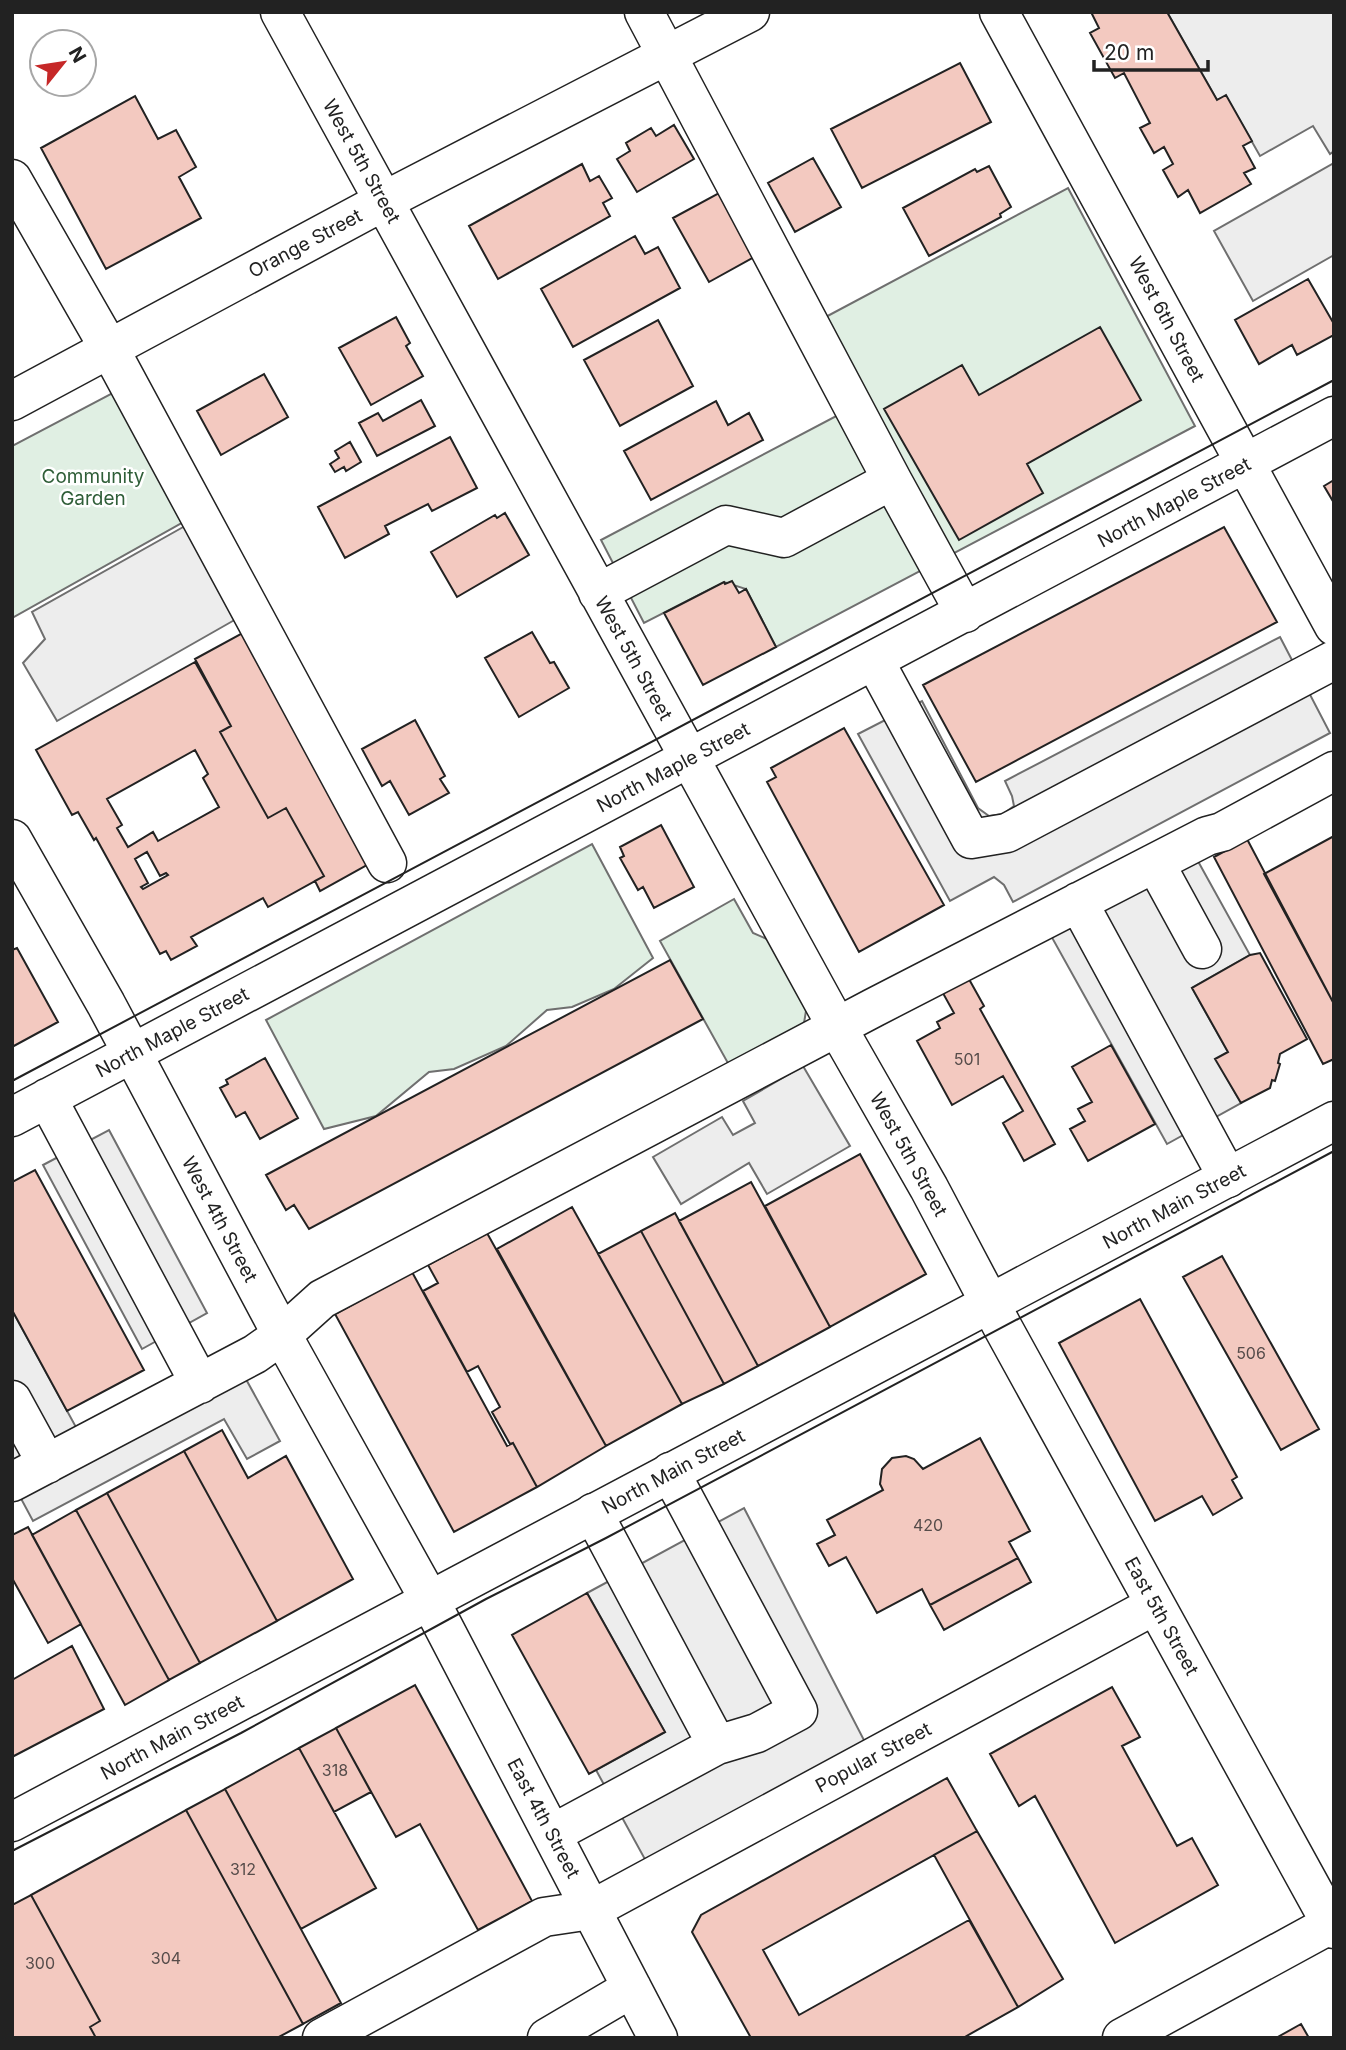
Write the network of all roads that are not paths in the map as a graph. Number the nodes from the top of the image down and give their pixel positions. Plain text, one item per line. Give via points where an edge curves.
1 (280, 12) edge
2 (645, 12) edge
3 (750, 12) edge
4 (999, 12) edge
5 (666, 55) junction
6 (12, 179) edge
7 (384, 201) junction
8 (108, 348) junction
9 (12, 401) edge
10 (1334, 416) edge
11 (1245, 464) junction
12 (892, 480) junction
13 (598, 593) junction
14 (965, 613) junction
15 (1334, 626) edge
16 (874, 660) junction
17 (1334, 660) edge
18 (689, 758) junction
19 (1334, 771) edge
20 (12, 839) edge
21 (387, 863) dead end
22 (1155, 863) junction
23 (1078, 902) junction
24 (1202, 949) dead end
25 (837, 1027) junction
26 (131, 1054) junction
27 (47, 1098) junction
28 (12, 1117) edge
29 (1334, 1121) edge
30 (1228, 1178) junction
31 (990, 1303) junction
32 (282, 1335) junction
33 (200, 1384) junction
34 (12, 1400) edge
35 (47, 1464) junction
36 (670, 1472) junction
37 (12, 1482) edge
38 (593, 1513) junction
39 (429, 1599) junction
40 (1155, 1605) junction
41 (717, 1745) junction
42 (12, 1822) edge
43 (552, 1834) junction
44 (592, 1910) junction
45 (1332, 1927) edge
46 (632, 1988) junction
47 (345, 2032) edge
48 (548, 2038) edge
49 (658, 2038) edge
50 (1122, 2038) edge

1 - 7 street, West 5th Street
2 - 5 street
3 - 5 street, Orange Street
4 - 11 street, West 6th Street
5 - 7 street, Orange Street
5 - 12 street
6 - 8 street
7 - 8 street, Orange Street
7 - 13 street, West 5th Street
8 - 9 street, Orange Street
8 - 21 street
10 - 11 street, North Maple Street
11 - 14 street, North Maple Street
11 - 15 street, West 6th Street
12 - 13 street via 784,538 726,525
12 - 14 street
13 - 18 street, West 5th Street
14 - 16 street, North Maple Street
16 - 17 street via 971,839 1007,833
16 - 18 street, North Maple Street
18 - 25 street, West 5th Street
18 - 26 street, North Maple Street
19 - 22 street
20 - 26 street, West 4th Street
22 - 23 street
22 - 24 street
23 - 25 street
23 - 30 street
25 - 31 street, West 5th Street
25 - 32 street via 322,1299
26 - 27 street, North Maple Street
26 - 32 street, West 4th Street
27 - 28 street, North Maple Street
27 - 33 street
29 - 30 street, North Main Street
30 - 31 street, North Main Street
31 - 36 street, North Main Street
31 - 40 street, East 5th Street
32 - 33 street
32 - 39 street, West 4th Street
33 - 35 street
34 - 35 street
35 - 37 street
36 - 38 street, North Main Street
36 - 41 street via 798,1711 757,1733
38 - 39 street, North Main Street
38 - 41 street
39 - 42 street, North Main Street
39 - 43 street, East 4th Street
40 - 44 street, Popular Street
40 - 45 street, East 5th Street
41 - 43 street
43 - 44 street, East 4th Street
44 - 46 street, East 4th Street
44 - 47 street via 544,1917
45 - 50 street
46 - 48 street
46 - 49 street, East 4th Street

